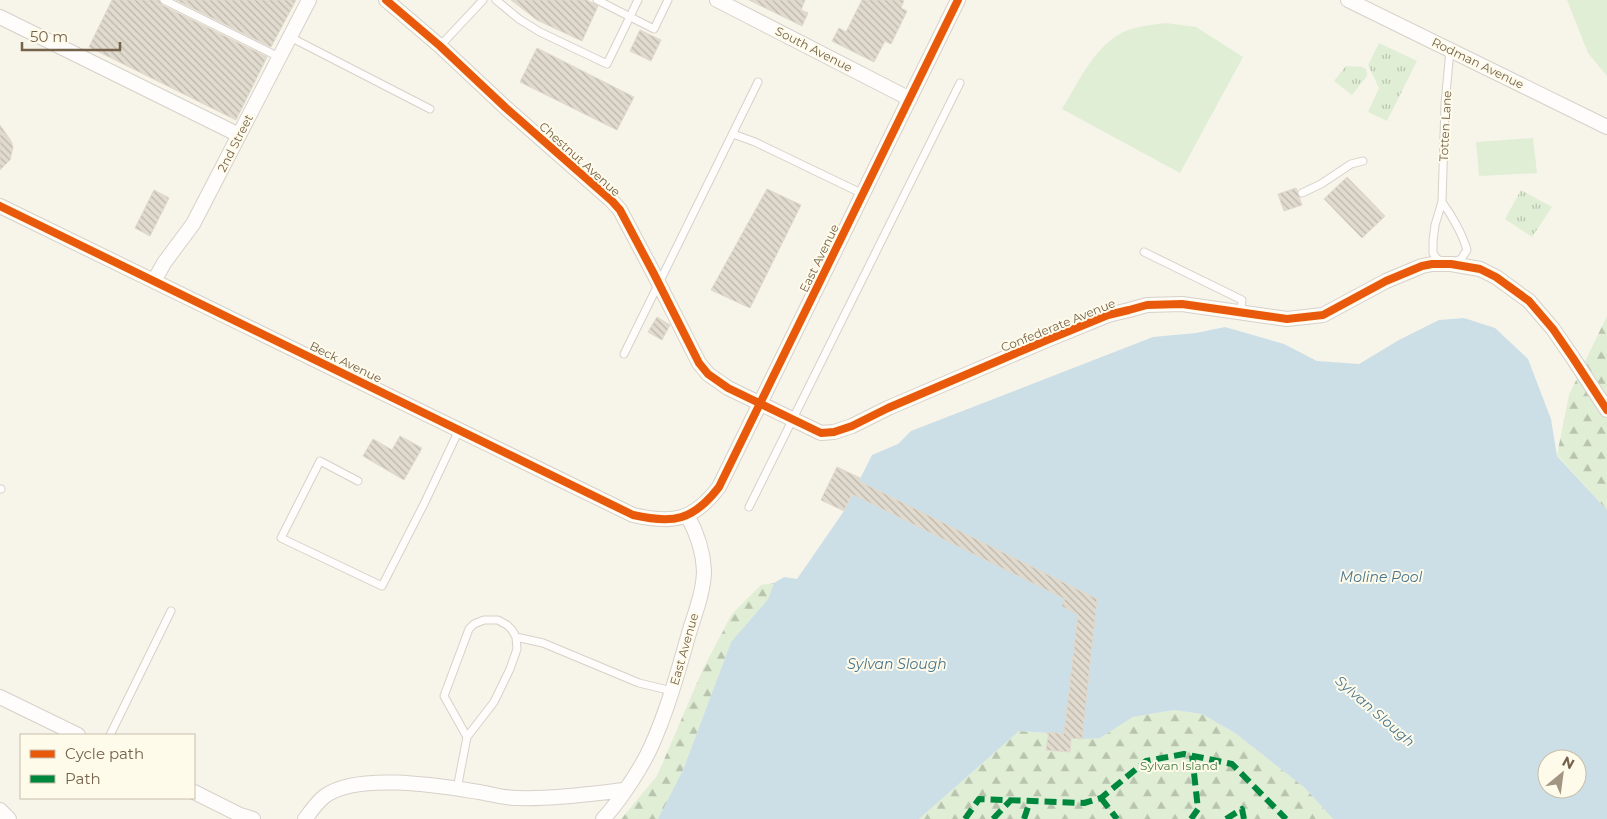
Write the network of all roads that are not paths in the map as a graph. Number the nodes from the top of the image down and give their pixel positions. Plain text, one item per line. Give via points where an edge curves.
1 (164, 0) edge
2 (309, 0) edge
3 (386, 0) edge
4 (483, 0) edge
5 (496, 0) edge
6 (597, 0) edge
7 (638, 0) edge
8 (668, 0) edge
9 (717, 0) edge
10 (958, 0) edge
11 (1348, 0) edge
12 (630, 16) junction
13 (0, 17) edge
14 (290, 37) junction
15 (440, 46) junction
16 (1450, 50) junction
17 (280, 57) junction
18 (758, 82) dead end
19 (960, 82) dead end
20 (910, 99) junction
21 (430, 109) dead end
22 (1607, 127) edge
23 (733, 134) junction
24 (239, 135) junction
25 (1364, 161) dead end
26 (1302, 192) dead end
27 (864, 194) junction
28 (1442, 202) junction
29 (0, 206) edge
30 (1144, 252) dead end
31 (1451, 264) junction
32 (154, 281) junction
33 (659, 284) junction
34 (1241, 312) junction
35 (624, 354) dead end
36 (760, 404) junction
37 (1607, 410) edge
38 (791, 420) junction
39 (459, 429) junction
40 (358, 481) dead end
41 (749, 507) dead end
42 (686, 515) junction
43 (172, 611) dead end
44 (516, 637) junction
45 (672, 691) junction
46 (0, 697) edge
47 (76, 734) edge
48 (110, 734) edge
49 (467, 737) junction
50 (457, 789) junction
51 (624, 790) junction
52 (195, 792) edge
53 (0, 810) edge
54 (9, 819) edge
55 (253, 819) edge
56 (306, 819) edge
57 (603, 819) edge

1 - 17 lane
2 - 14 street, 2nd Street
3 - 15 street, Chestnut Avenue
4 - 15 lane
5 - 12 lane via 519,20 607,64
6 - 12 lane
7 - 12 lane
8 - 12 lane via 654,29
9 - 20 street, South Avenue
10 - 20 street, East Avenue
11 - 16 street, Rodman Avenue
13 - 24 street
14 - 17 street, 2nd Street
14 - 21 lane
15 - 33 street, Chestnut Avenue via 612,201 620,210
16 - 22 street, Rodman Avenue
16 - 28 lane, Totten Lane
17 - 24 street, 2nd Street
18 - 23 lane
19 - 38 lane
20 - 27 street, East Avenue
23 - 27 lane
23 - 33 lane
24 - 32 street, 2nd Street via 193,224
25 - 26 lane via 1351,164
27 - 36 street, East Avenue
28 - 31 lane, Totten Lane via 1435,225 1433,253 1437,259
28 - 31 lane via 1467,250 1461,259
29 - 32 street, Beck Avenue
30 - 34 lane via 1242,300
31 - 34 street, Confederate Avenue via 1422,266 1386,281 1323,315 1287,319
31 - 37 street, Confederate Avenue via 1480,269 1529,301 1553,329
32 - 39 street, Beck Avenue
33 - 35 lane
33 - 36 street, Chestnut Avenue via 699,363 708,374
34 - 38 street, Confederate Avenue via 1182,304 1147,306 1108,315 834,432 821,433
36 - 38 street, Confederate Avenue
36 - 42 street, East Avenue via 719,487 704,504
38 - 41 lane
39 - 40 lane via 382,586 281,538 320,461
39 - 42 street, Beck Avenue via 633,515 664,520
42 - 45 street, East Avenue via 698,539 704,571
43 - 48 lane
44 - 45 lane via 543,643 639,682
44 - 49 lane via 517,649 494,702
44 - 49 lane via 507,625 494,619 484,620 469,629 444,696
45 - 51 street, East Avenue via 650,749
46 - 47 street
49 - 50 lane
50 - 51 street via 516,798 577,796
50 - 56 street via 351,784 327,794
51 - 57 street, East Avenue
52 - 55 street
53 - 54 street

